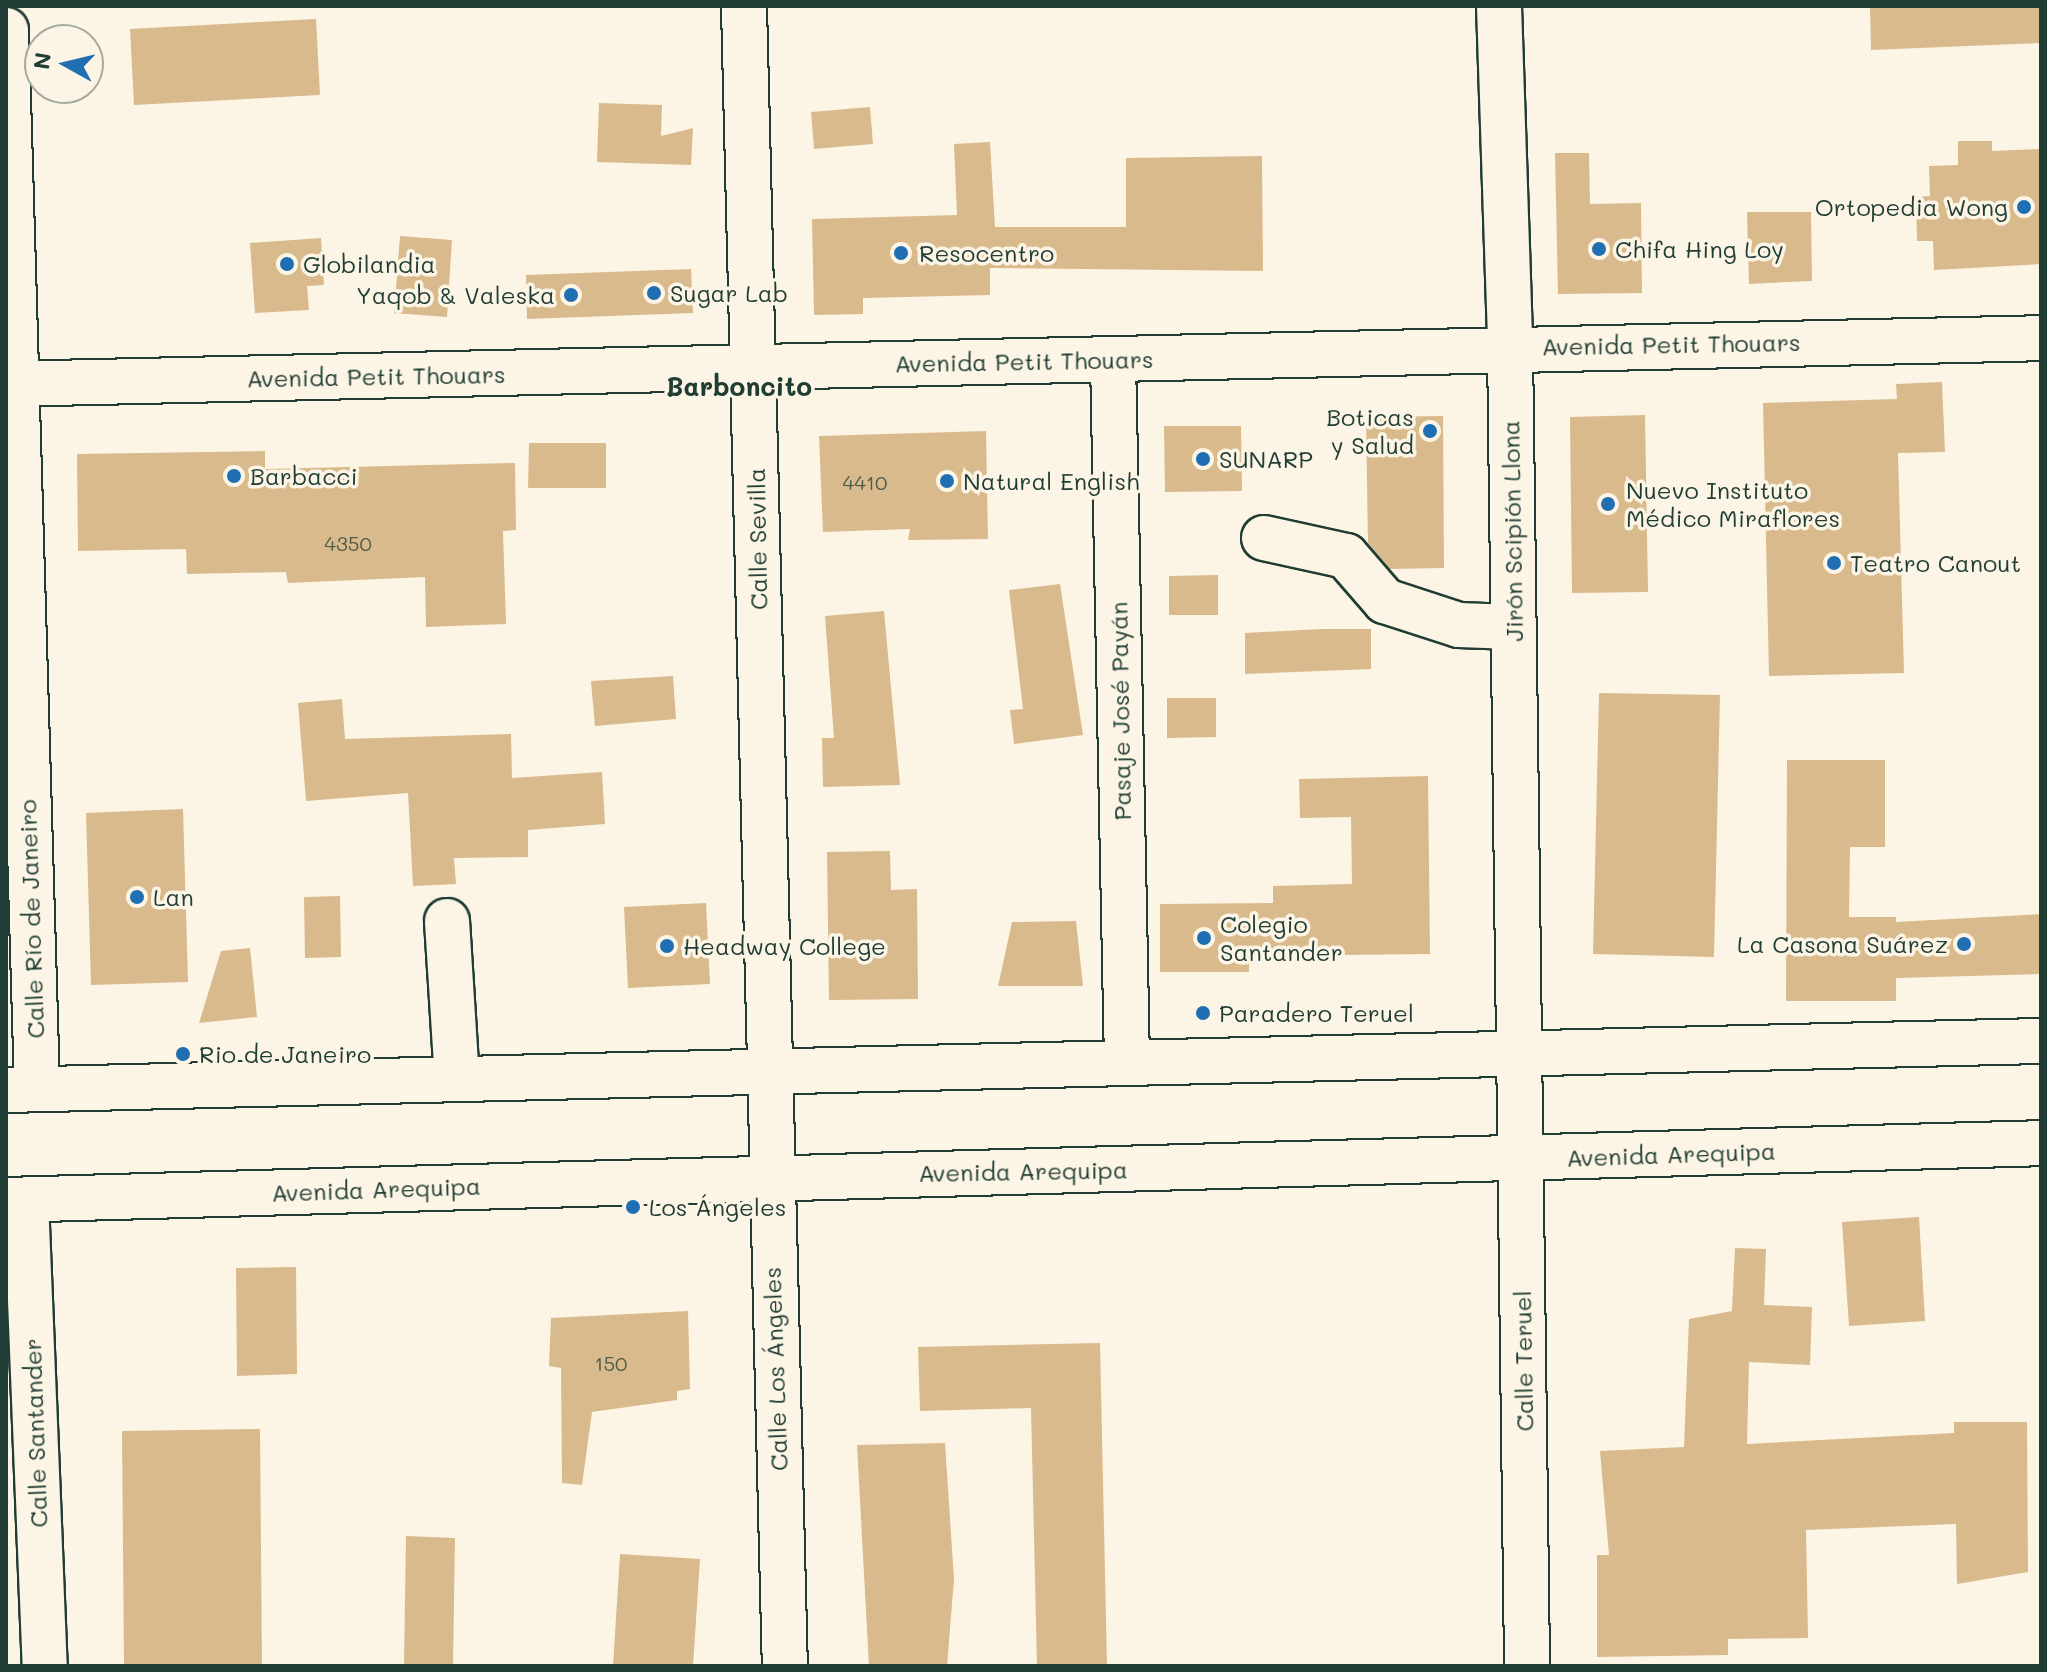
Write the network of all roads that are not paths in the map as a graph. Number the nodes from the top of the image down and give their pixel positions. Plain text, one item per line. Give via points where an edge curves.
1 (744, 6) edge
2 (1499, 6) edge
3 (6, 30) edge
4 (2041, 338) edge
5 (1510, 346) junction
6 (1113, 359) junction
7 (755, 367) junction
8 (10, 384) edge
9 (1264, 538) dead end
10 (1513, 627) junction
11 (447, 921) dead end
12 (2041, 1041) edge
13 (1518, 1056) junction
14 (1127, 1062) junction
15 (766, 1071) junction
16 (457, 1078) junction
17 (21, 1089) edge
18 (2041, 1143) edge
19 (1521, 1159) junction
20 (768, 1177) junction
21 (16, 1200) edge
22 (45, 1666) edge
23 (785, 1666) edge
24 (1527, 1666) edge

1 - 7 main road, Calle Sevilla
2 - 5 main road, Jirón Scipión Llona
3 - 8 main road, Calle Río de Janeiro
4 - 5 main road, Avenida Petit Thouars
5 - 6 main road, Avenida Petit Thouars
5 - 10 main road, Jirón Scipión Llona
6 - 7 main road, Avenida Petit Thouars
6 - 14 main road, Pasaje José Payán
7 - 8 main road, Avenida Petit Thouars
7 - 15 main road, Calle Sevilla
8 - 17 main road, Calle Río de Janeiro
9 - 10 main road via 1346,556 1385,601 1459,625
10 - 13 main road, Jirón Scipión Llona
11 - 16 main road
12 - 13 main road
13 - 14 main road
13 - 19 main road, Calle Teruel
14 - 15 main road
15 - 16 main road
15 - 20 main road, Calle Los Ángeles
16 - 17 main road
18 - 19 main road, Avenida Arequipa
19 - 20 main road, Avenida Arequipa
19 - 24 main road, Calle Teruel
20 - 21 main road, Avenida Arequipa
20 - 23 main road, Calle Los Ángeles
21 - 22 main road, Calle Santander

